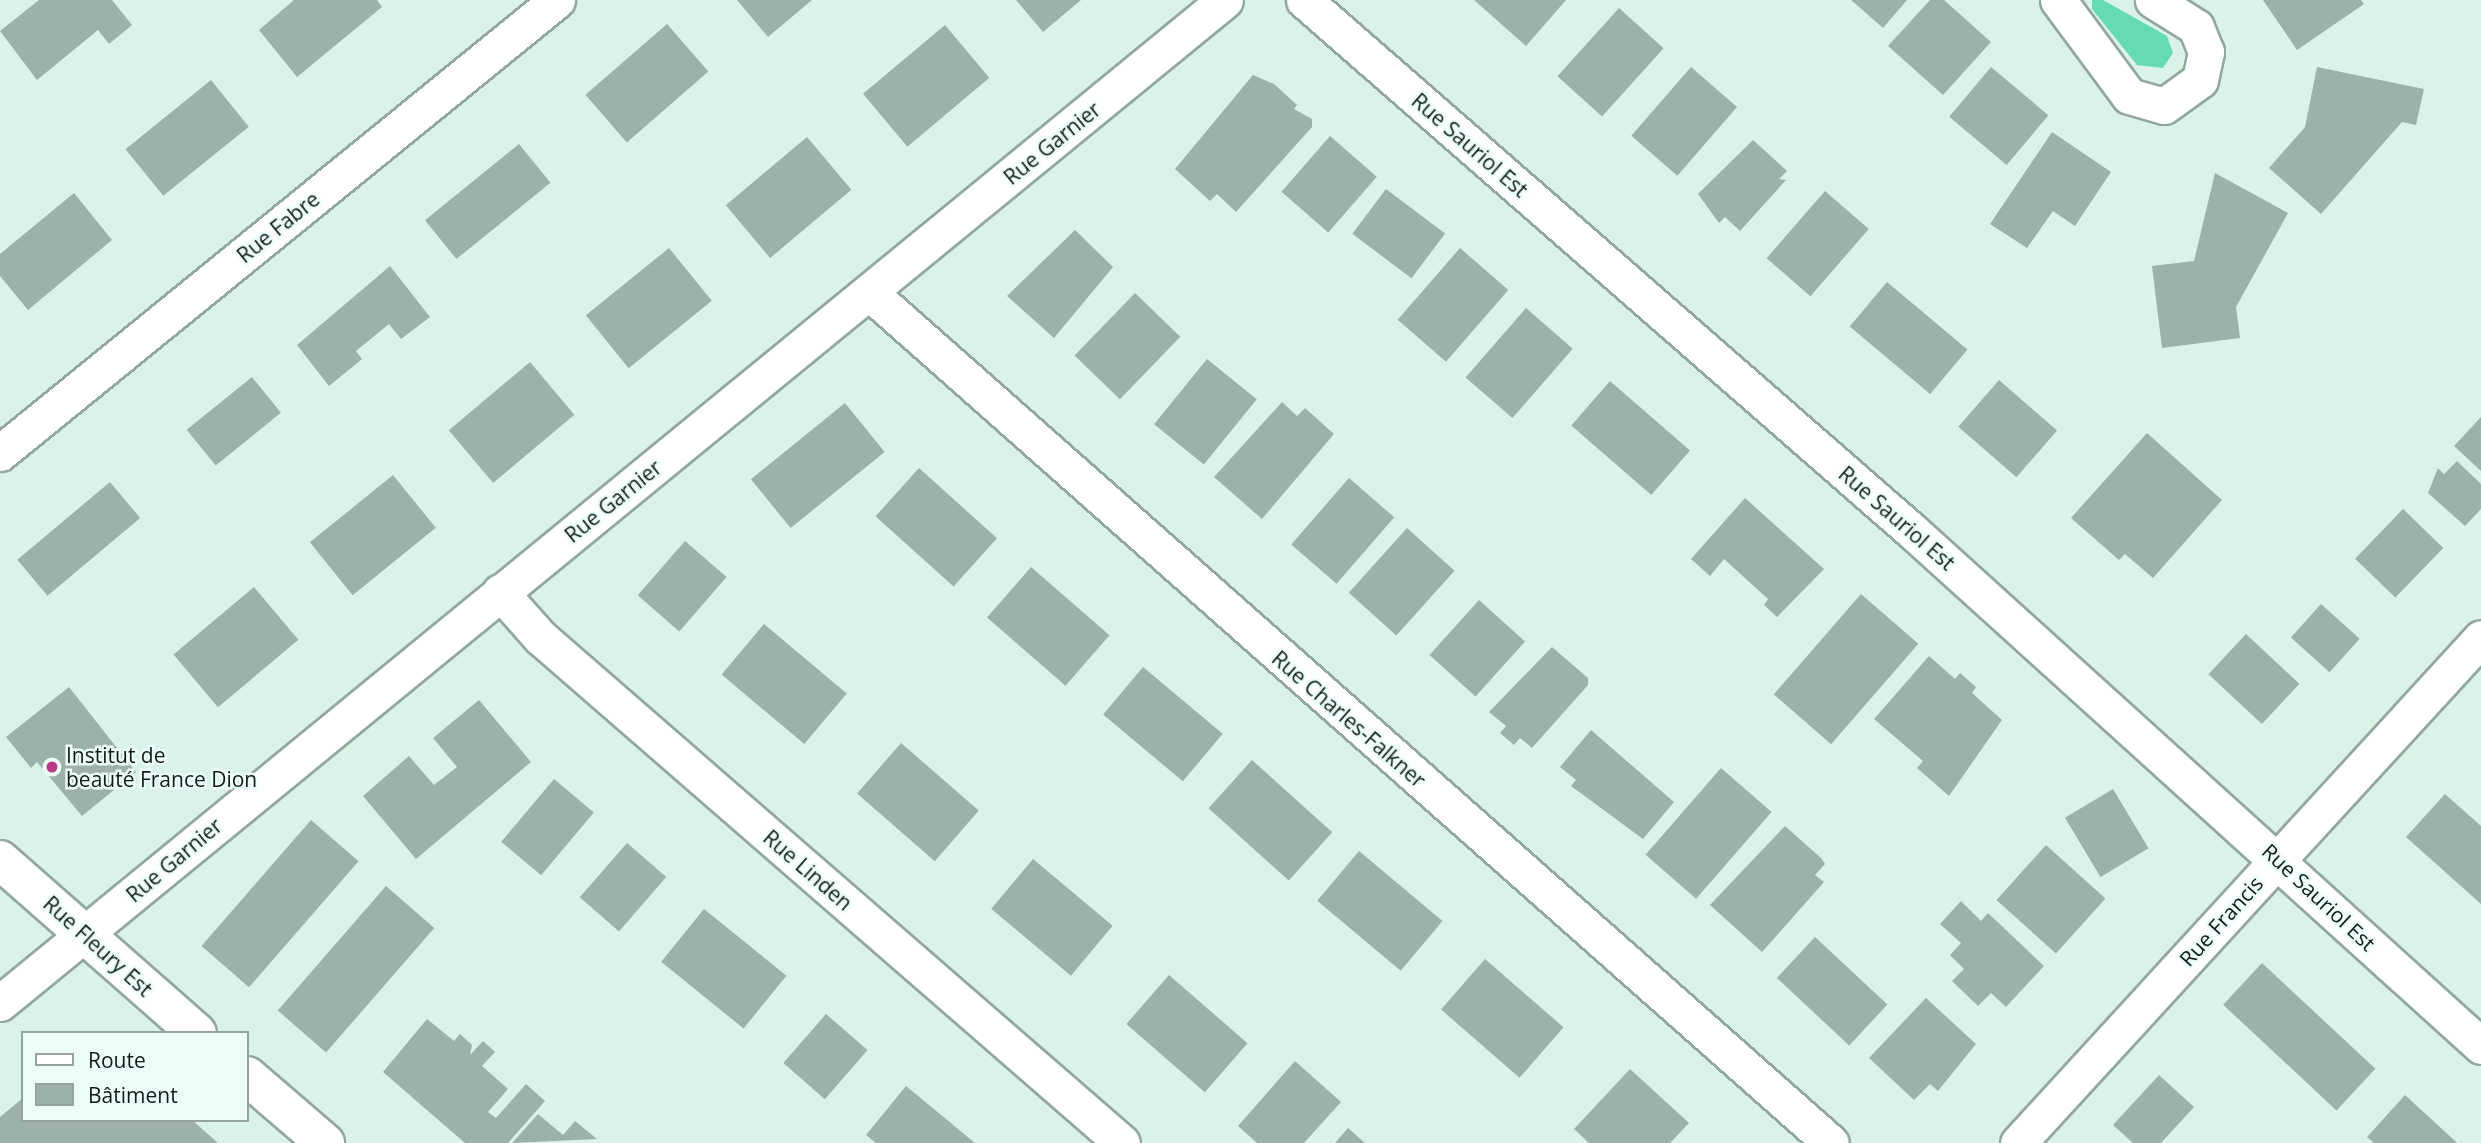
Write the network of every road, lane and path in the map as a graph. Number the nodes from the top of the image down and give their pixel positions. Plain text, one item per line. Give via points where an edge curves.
1 (557, 0) edge
2 (1225, 0) edge
3 (1304, 0) edge
4 (2058, 0) edge
5 (2153, 0) edge
6 (869, 292) junction
7 (0, 453) edge
8 (500, 592) junction
9 (2481, 638) edge
10 (2278, 859) junction
11 (0, 860) edge
12 (84, 933) junction
13 (0, 1003) edge
14 (195, 1031) edge
15 (2481, 1046) edge
16 (248, 1077) edge
17 (325, 1143) edge
18 (1122, 1143) edge
19 (1831, 1143) edge
20 (2018, 1143) edge

1 - 7 street, Rue Fabre
2 - 6 street, Rue Garnier
3 - 10 street, Rue Sauriol Est
4 - 5 street via 2129,96 2164,106 2200,80 2206,52 2196,27
6 - 8 street, Rue Garnier
6 - 19 street, Rue Charles-Falkner
8 - 12 street, Rue Garnier
8 - 18 street, Rue Linden via 540,637
9 - 10 street, Rue Francis
10 - 15 street, Rue Sauriol Est
10 - 20 street, Rue Francis
11 - 12 street, Rue Fleury Est
12 - 13 street, Rue Garnier
12 - 14 street, Rue Fleury Est
16 - 17 street

